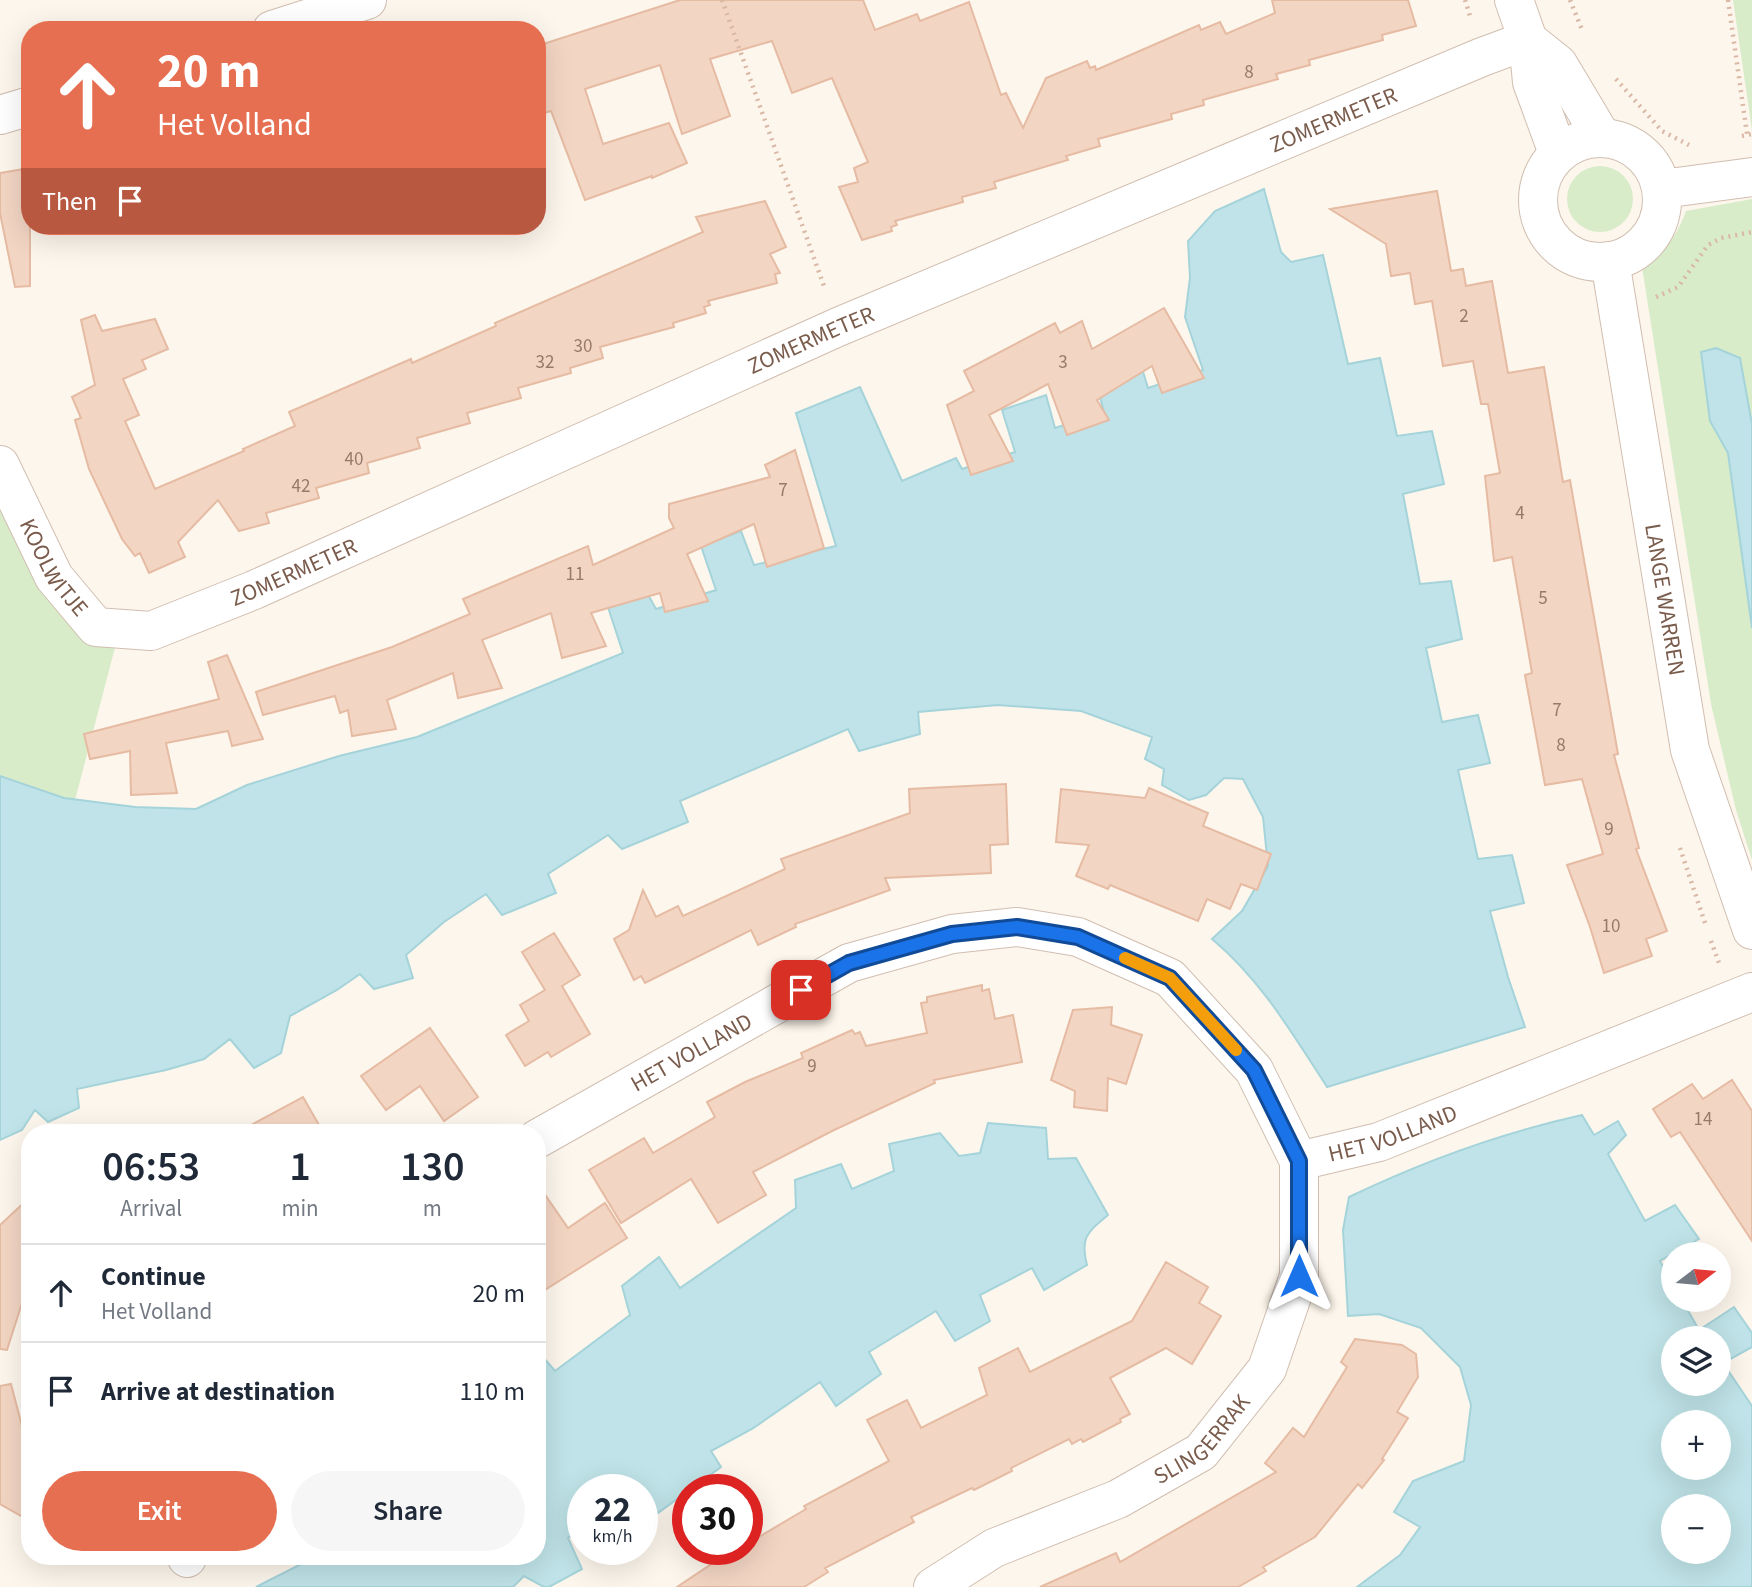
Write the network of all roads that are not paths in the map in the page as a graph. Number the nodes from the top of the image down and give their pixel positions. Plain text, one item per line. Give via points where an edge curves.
1 (367, 0) edge
2 (1514, 0) edge
3 (300, 21) edge
4 (1528, 40) junction
5 (21, 109) edge
6 (0, 115) edge
7 (1601, 136) junction
8 (1558, 153) junction
9 (1751, 162) edge
10 (1662, 189) junction
11 (1610, 261) junction
12 (0, 465) edge
13 (96, 627) joint
14 (1752, 930) edge
15 (1752, 992) edge
16 (546, 1134) edge
17 (1299, 1161) junction
18 (933, 1587) edge

1 - 3 street
2 - 4 street
4 - 7 street via 1558,64
4 - 8 street via 1532,82
4 - 13 street, ZOMERMETER via 838,327 254,590 151,631
5 - 6 street
7 - 8 street via 1578,140
7 - 10 street via 1629,144 1651,162
8 - 11 street via 1545,169 1538,190 1538,211 1546,231 1560,248 1578,258
9 - 10 street
10 - 11 street via 1657,227 1645,244
11 - 14 street, LANGE WARREN via 1690,750
12 - 13 street, KOOLWITJE via 54,577
15 - 17 street, HET VOLLAND via 1379,1142
16 - 17 street, HET VOLLAND via 849,963 952,934 1017,927 1078,937 1170,978 1254,1070
17 - 18 street, SLINGERRAK via 1299,1276 1267,1369 1201,1452 1118,1499 994,1548

